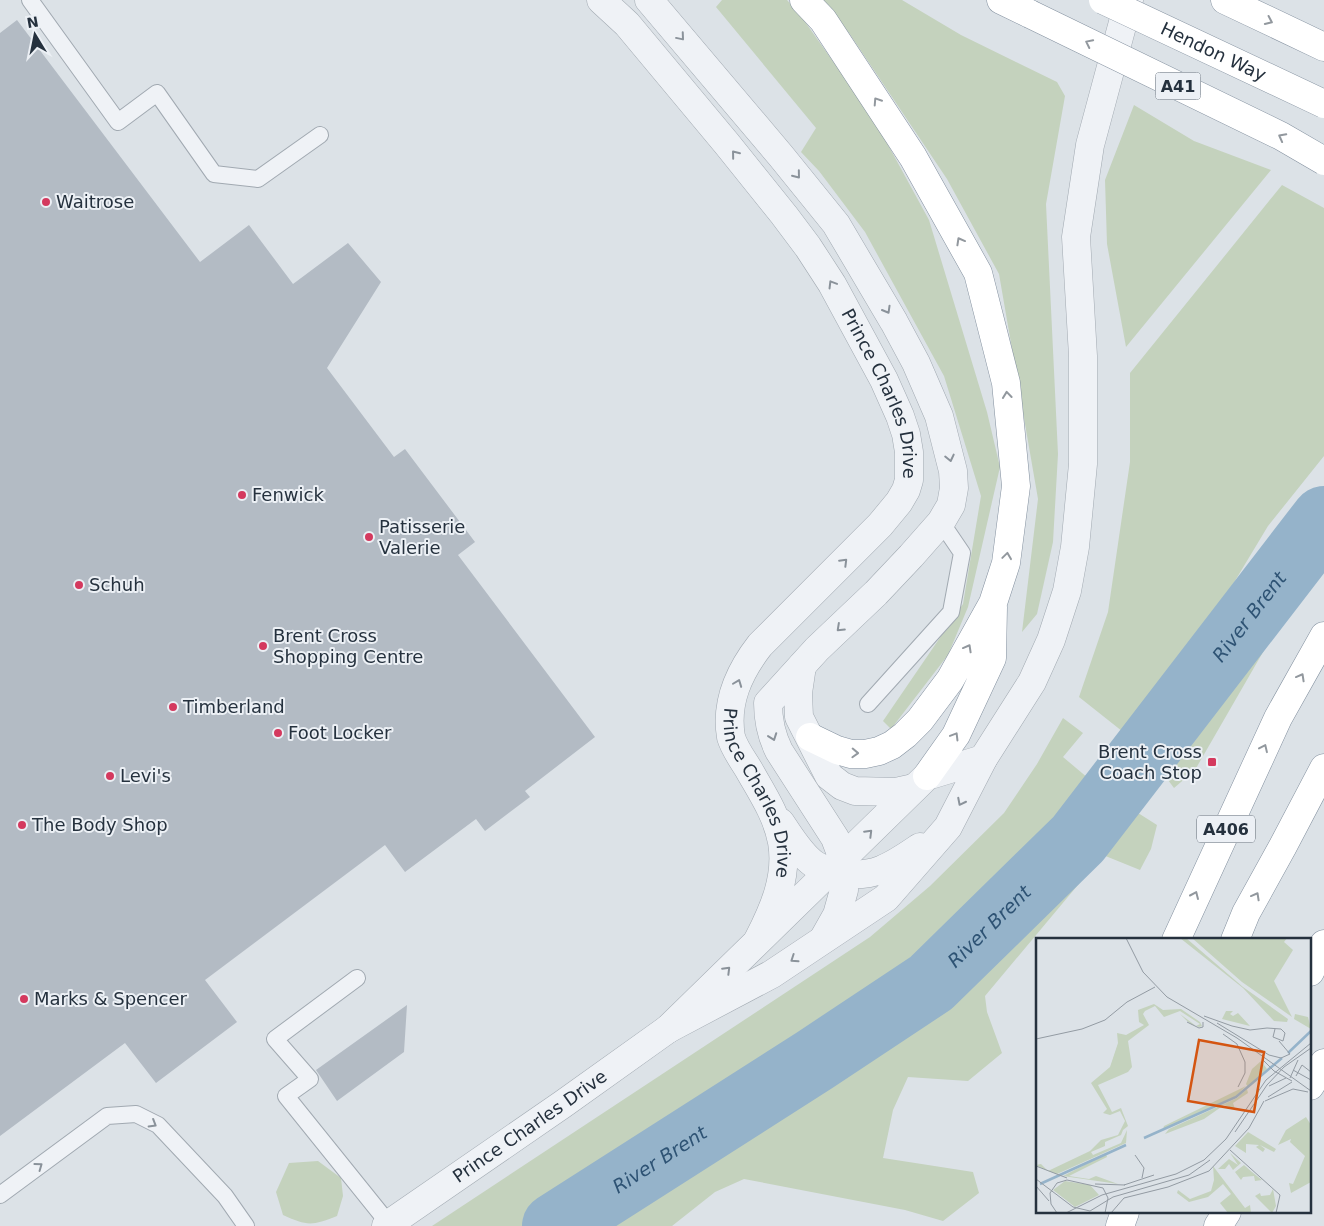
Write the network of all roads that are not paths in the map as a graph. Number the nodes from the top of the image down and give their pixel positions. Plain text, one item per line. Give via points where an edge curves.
1 (30, 0) edge
2 (601, 0) edge
3 (649, 0) edge
4 (804, 0) edge
5 (1001, 0) edge
6 (1103, 0) edge
7 (1129, 0) edge
8 (1225, 0) edge
9 (1324, 47) edge
10 (1324, 104) edge
11 (320, 135) dead end
12 (1324, 161) edge
13 (941, 522) junction
14 (993, 603) junction
15 (1324, 636) edge
16 (802, 666) junction
17 (868, 704) dead end
18 (810, 737) junction
19 (983, 759) junction
20 (1324, 768) edge
21 (920, 782) junction
22 (771, 808) junction
23 (948, 827) junction
24 (839, 868) junction
25 (824, 938) junction
26 (1177, 938) edge
27 (1236, 938) edge
28 (758, 940) junction
29 (1324, 944) edge
30 (1312, 968) edge
31 (357, 978) dead end
32 (668, 1029) junction
33 (1324, 1063) edge
34 (1312, 1083) edge
35 (0, 1195) edge
36 (1124, 1214) edge
37 (1207, 1214) edge
38 (1226, 1214) edge
39 (387, 1225) edge
40 (246, 1226) edge
41 (1120, 1226) edge
42 (1203, 1226) edge
43 (1218, 1226) edge

1 - 11 lane via 118,122 157,93 214,174 258,179
22 -> 2 street, Prince Charles Drive via 732,738 730,710 735,688 746,663 760,645 899,502 909,480 906,434 884,380 808,247 633,32
3 -> 13 street via 836,224 894,322 933,402 952,463 954,488 951,505
14 -> 4 highway via 1006,564 1016,486 1006,383 978,273 913,156 823,20
12 -> 5 highway, A41, bridge via 1281,136
6 - 10 highway, Hendon Way / A41, bridge
7 - 19 street via 1090,145 1076,237 1083,356 1083,464 1067,591 1051,640 1032,682
8 -> 9 highway
13 -> 16 street via 876,593
13 - 17 lane via 962,553 951,612
18 -> 14 highway via 851,754 879,751 892,745 920,720 950,680
21 -> 14 highway via 956,735 992,658
26 -> 15 highway, A406 via 1278,718
16 - 18 street via 799,717
16 -> 24 street via 768,703 768,720 772,737 834,838
18 - 21 street via 829,776 842,786 855,791 896,792
19 - 21 street, Prince Charles Drive
19 -> 23 street
27 -> 20 highway
24 -> 21 street, Prince Charles Drive
22 - 24 street via 813,864
22 - 28 street, Prince Charles Drive via 782,844 783,865 773,911
23 - 24 street via 880,871 869,874
23 - 25 street via 886,898
24 - 25 street via 844,890
24 - 28 street, Prince Charles Drive
25 -> 32 street via 772,974
32 -> 28 street, Prince Charles Drive
29 - 30 highway
31 - 39 lane via 275,1039 310,1079 286,1096
32 - 39 street, Prince Charles Drive
33 - 34 highway
35 -> 40 lane via 107,1116 136,1114 158,1125 225,1196
36 - 41 highway
37 - 42 highway
38 - 43 highway

